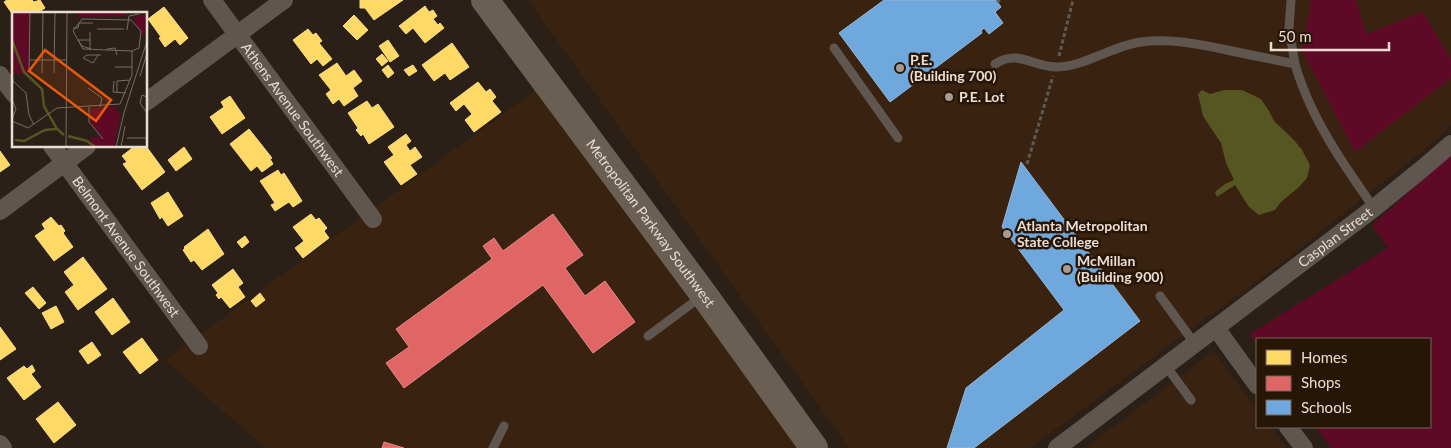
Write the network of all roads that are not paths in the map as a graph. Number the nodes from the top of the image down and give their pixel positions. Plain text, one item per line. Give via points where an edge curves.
1 (212, 0) edge
2 (284, 0) edge
3 (485, 0) edge
4 (1291, 0) edge
5 (237, 35) junction
6 (834, 48) dead end
7 (995, 64) dead end
8 (1295, 64) junction
9 (0, 75) edge
10 (12, 91) edge
11 (148, 101) edge
12 (898, 138) dead end
13 (1451, 144) edge
14 (53, 148) edge
15 (84, 148) edge
16 (64, 163) junction
17 (1374, 208) junction
18 (0, 211) edge
19 (373, 219) dead end
20 (704, 295) junction
21 (1160, 296) dead end
22 (1216, 328) junction
23 (648, 336) dead end
24 (1195, 344) junction
25 (199, 346) dead end
26 (1166, 366) junction
27 (1256, 384) edge
28 (1191, 400) dead end
29 (504, 426) dead end
30 (1289, 428) edge
31 (0, 444) edge
32 (810, 446) edge
33 (3, 448) edge
34 (492, 448) edge
35 (1057, 448) edge
36 (1304, 448) edge

1 - 5 street, Athens Avenue Southwest
2 - 5 street
3 - 20 main road, Metropolitan Parkway Southwest
4 - 8 lane via 1289,29
5 - 11 street
5 - 19 street, Athens Avenue Southwest
6 - 12 lane
7 - 8 lane via 1002,59 1019,58 1056,67 1139,42 1160,40 1194,43
8 - 17 lane via 1312,109
9 - 10 street
13 - 17 street, Casplan Street
14 - 16 street, Belmont Avenue Southwest
15 - 16 street
16 - 18 street
16 - 25 street, Belmont Avenue Southwest
17 - 22 street, Casplan Street
20 - 23 lane
20 - 32 main road, Metropolitan Parkway Southwest
21 - 24 lane
22 - 24 street, Casplan Street
22 - 27 street
24 - 26 street, Casplan Street
26 - 28 lane
26 - 35 street, Casplan Street
29 - 34 lane
30 - 36 street
31 - 33 street

